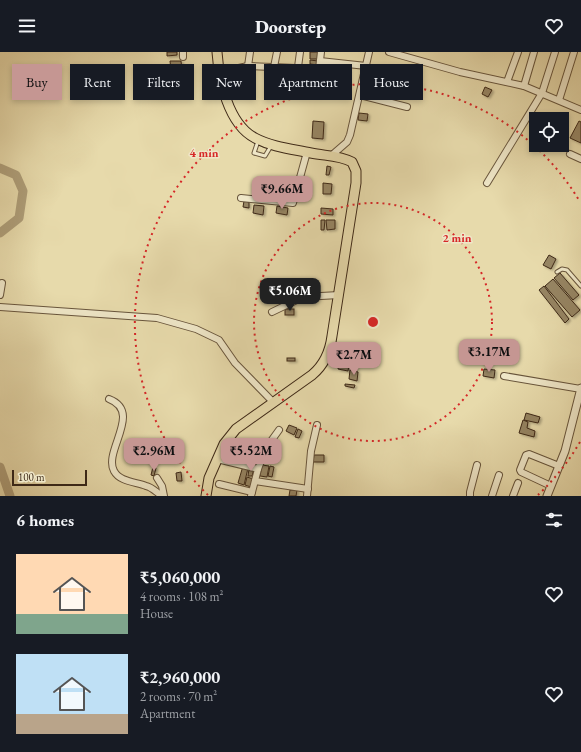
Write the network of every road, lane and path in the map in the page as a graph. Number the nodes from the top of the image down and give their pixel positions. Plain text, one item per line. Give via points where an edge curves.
1 (217, 52) edge
2 (250, 52) edge
3 (277, 52) edge
4 (300, 52) edge
5 (321, 52) edge
6 (370, 52) edge
7 (389, 52) edge
8 (518, 52) edge
9 (534, 52) edge
10 (555, 52) edge
11 (574, 52) edge
12 (320, 61) junction
13 (219, 64) edge
14 (248, 64) edge
15 (273, 64) edge
16 (298, 64) edge
17 (320, 64) edge
18 (367, 64) edge
19 (360, 68) edge
20 (507, 82) junction
21 (524, 86) junction
22 (542, 93) junction
23 (360, 95) edge
24 (229, 100) edge
25 (380, 100) edge
26 (559, 100) junction
27 (407, 107) dead end
28 (580, 107) edge
29 (258, 140) junction
30 (271, 145) junction
31 (307, 152) junction
32 (570, 154) dead end
33 (332, 155) junction
34 (581, 159) edge
35 (487, 183) dead end
36 (241, 198) dead end
37 (557, 272) dead end
38 (2, 283) dead end
39 (581, 286) edge
40 (0, 295) edge
41 (339, 295) junction
42 (0, 307) edge
43 (272, 312) dead end
44 (327, 355) junction
45 (356, 360) dead end
46 (504, 376) dead end
47 (581, 389) edge
48 (109, 399) dead end
49 (580, 399) edge
50 (273, 402) junction
51 (317, 425) dead end
52 (279, 430) dead end
53 (217, 459) junction
54 (478, 465) dead end
55 (559, 466) junction
56 (258, 469) junction
57 (499, 475) dead end
58 (157, 478) dead end
59 (255, 480) junction
60 (518, 483) dead end
61 (219, 484) dead end
62 (551, 486) junction
63 (308, 493) edge
64 (251, 494) edge
65 (163, 496) edge
66 (206, 496) edge
67 (470, 496) edge
68 (492, 496) edge
69 (513, 496) edge
70 (547, 496) edge

1 - 13 main road
2 - 14 street
3 - 15 street
4 - 16 street
5 - 12 street
6 - 18 street
7 - 20 street
8 - 20 street
9 - 21 street
10 - 22 street
11 - 26 street
12 - 17 street
12 - 19 street
20 - 21 street
21 - 22 street
22 - 26 street
22 - 35 street
23 - 33 street via 347,142
24 - 29 main road via 236,118 248,134
25 - 27 street
26 - 28 street
29 - 30 main road
29 - 30 lane via 254,153 266,155
30 - 31 main road
31 - 33 main road
31 - 36 street via 293,203
32 - 34 street
33 - 41 main road via 352,162 356,171
37 - 39 lane via 567,270
38 - 40 street
41 - 43 street via 303,297
41 - 44 main road
42 - 50 street via 157,318 190,327 219,340 235,363
44 - 45 lane
44 - 50 main road via 319,369
46 - 47 street
47 - 49 street
48 - 65 street via 118,404 124,420 111,463 114,472 125,481 148,486
49 - 55 street
50 - 53 main road via 236,429 224,444
51 - 63 street via 311,451
52 - 56 street via 266,448
53 - 56 street
53 - 66 main road via 209,478
54 - 67 street
55 - 62 street
55 - 62 street via 528,454 520,470
56 - 59 street
57 - 68 street
58 - 65 street via 162,486
59 - 63 street
59 - 64 street
60 - 69 street
61 - 64 street
62 - 70 street

